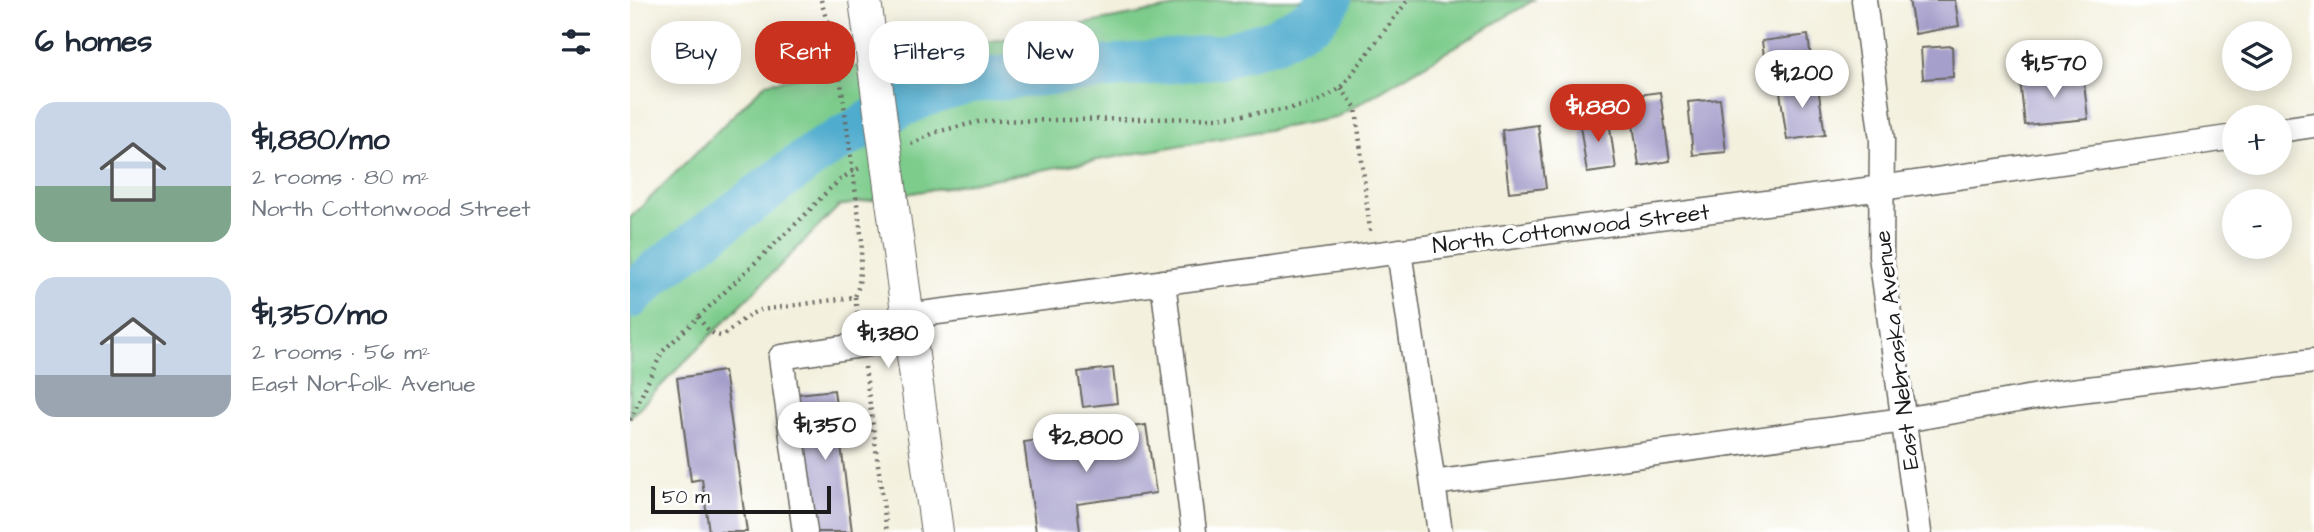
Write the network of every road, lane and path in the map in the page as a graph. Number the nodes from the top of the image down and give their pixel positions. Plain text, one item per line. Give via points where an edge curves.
1 (821, 0) edge
2 (865, 0) edge
3 (1408, 0) edge
4 (1864, 0) edge
5 (1340, 88) junction
6 (2314, 125) edge
7 (2292, 128) edge
8 (2222, 139) edge
9 (901, 148) dead end
10 (867, 165) dead end
11 (1881, 188) junction
12 (1399, 251) junction
13 (1373, 254) junction
14 (1163, 282) junction
15 (855, 297) junction
16 (698, 317) junction
17 (909, 327) junction
18 (862, 345) junction
19 (2314, 361) edge
20 (630, 420) edge
21 (1904, 420) junction
22 (1433, 483) junction
23 (805, 532) edge
24 (887, 532) edge
25 (937, 532) edge
26 (1194, 532) edge
27 (1440, 532) edge
28 (1919, 532) edge

1 - 15 path, bridge via 834,30 862,241
2 - 17 main road, bridge
3 - 5 path
4 - 11 street, East Nebraska Avenue via 1882,140
5 - 9 path via 1315,103 1218,118 982,121 936,132
5 - 13 path via 1356,108
6 - 7 street
8 - 11 street, North Cottonwood Street
10 - 16 path via 844,176
11 - 12 street, North Cottonwood Street
11 - 21 street, East Nebraska Avenue via 1881,256
12 - 13 street, North Cottonwood Street
12 - 22 street
13 - 14 street, North Cottonwood Street
14 - 17 street, North Cottonwood Street
14 - 26 street
15 - 16 path via 761,310 722,336 709,331
15 - 18 path
16 - 20 path via 662,352
17 - 18 street, North Cottonwood Street
17 - 25 main road
18 - 23 street, North Cottonwood Street via 781,357
18 - 24 path
19 - 21 street via 2056,393
21 - 22 street
21 - 28 street, East Nebraska Avenue
22 - 27 street

